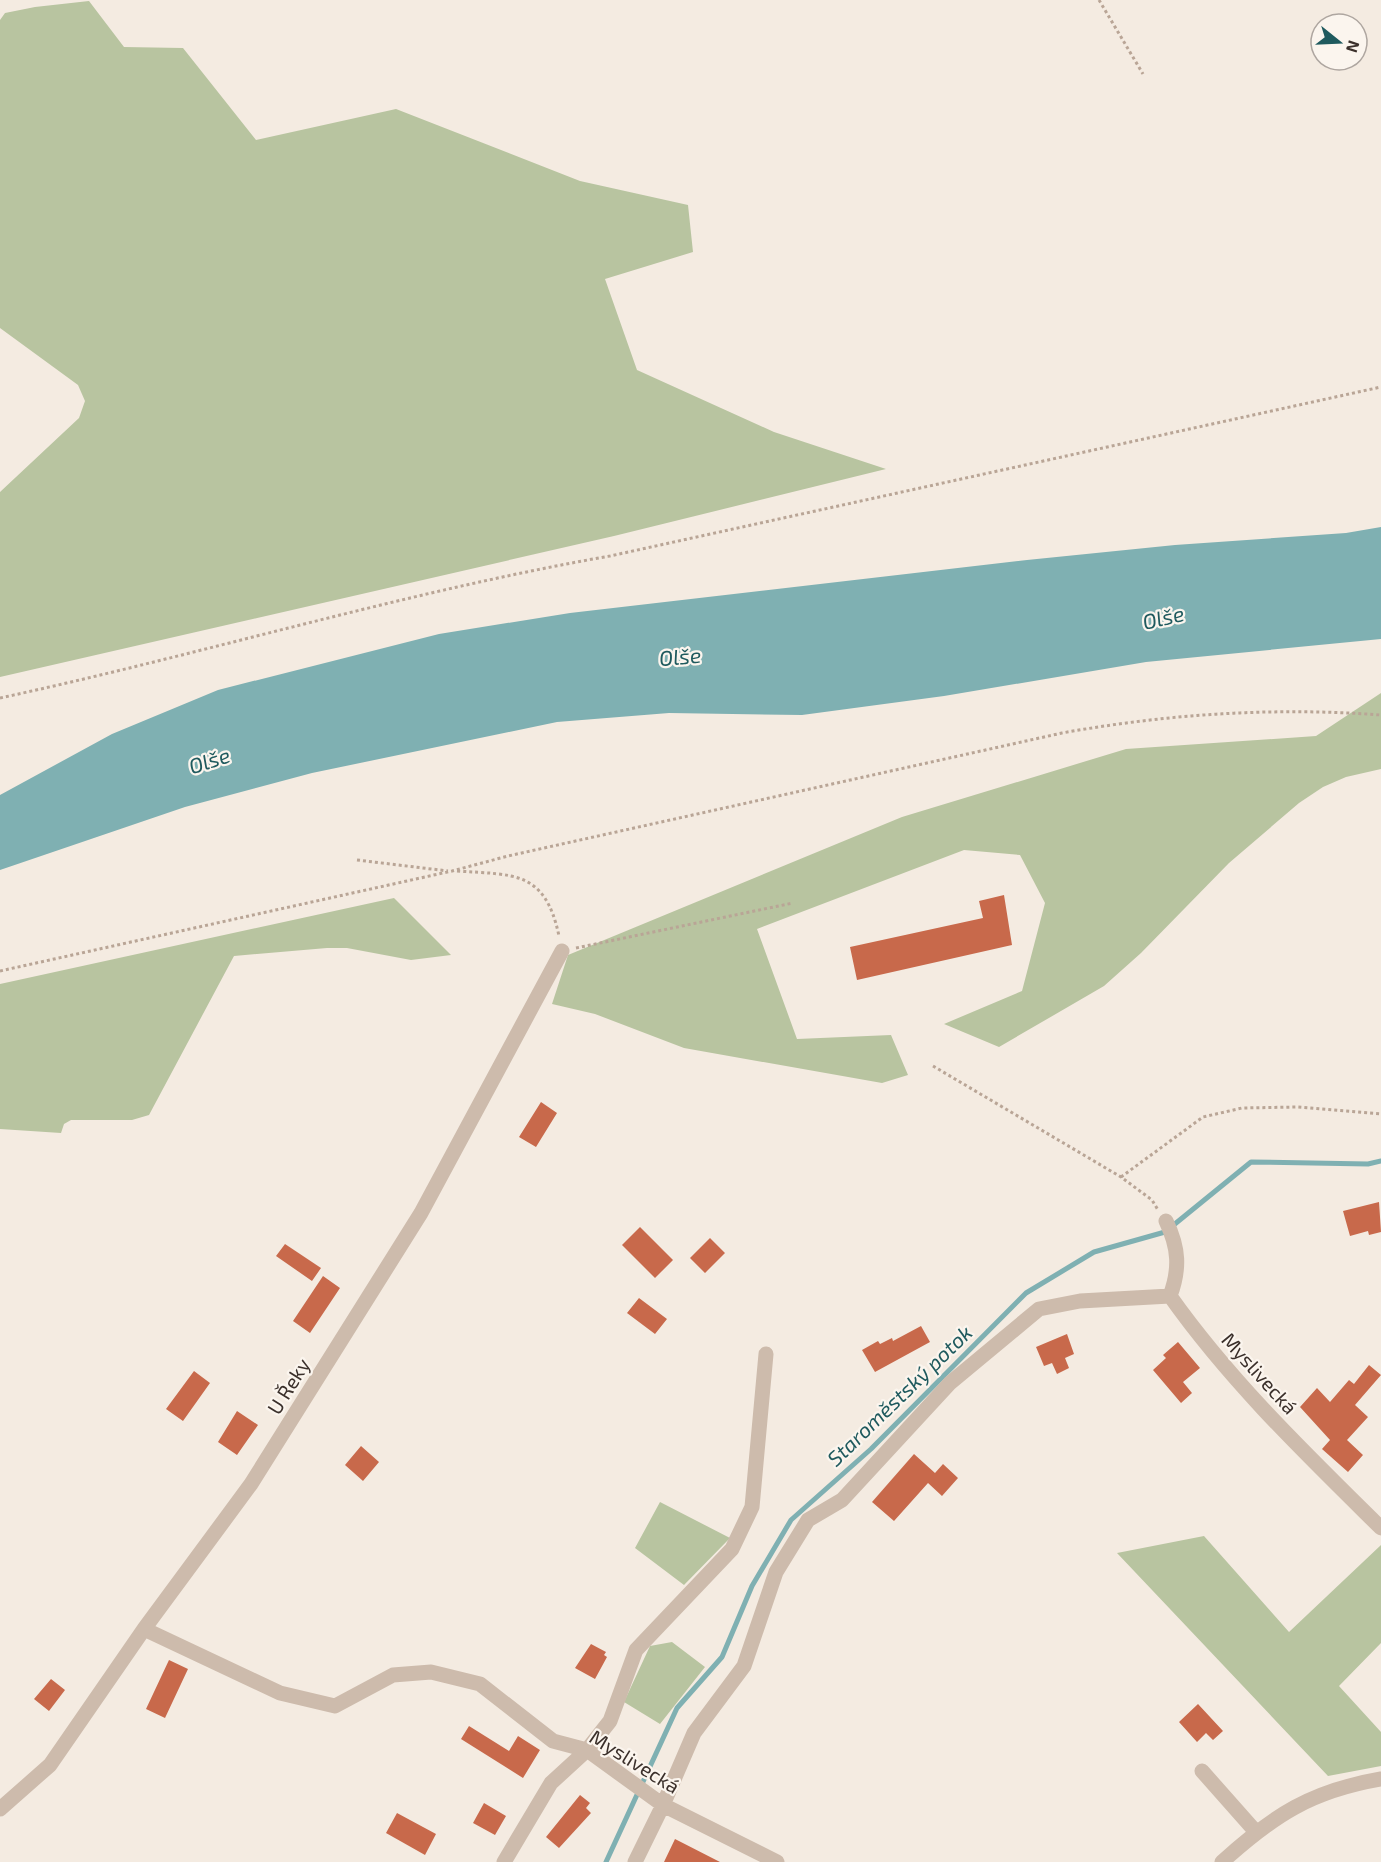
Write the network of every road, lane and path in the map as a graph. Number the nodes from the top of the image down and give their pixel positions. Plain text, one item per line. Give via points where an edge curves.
1 (1099, 0) edge
2 (1143, 74) dead end
3 (1381, 387) edge
4 (0, 698) edge
5 (1381, 715) edge
6 (357, 860) dead end
7 (452, 871) junction
8 (793, 903) dead end
9 (562, 951) junction
10 (0, 972) edge
11 (933, 1066) dead end
12 (1381, 1114) edge
13 (1121, 1177) junction
14 (1166, 1221) joint
15 (1170, 1296) junction
16 (766, 1354) dead end
17 (1381, 1528) edge
18 (144, 1629) junction
19 (587, 1750) junction
20 (1202, 1771) dead end
21 (1381, 1779) edge
22 (663, 1805) junction
23 (0, 1809) edge
24 (1256, 1832) junction
25 (504, 1862) edge
26 (634, 1862) edge
27 (777, 1862) edge
28 (1222, 1862) edge

1 - 2 path
3 - 4 path via 621,553 504,574 117,673
5 - 7 path via 1249,710 1136,720
6 - 7 path
7 - 9 path via 530,880 546,898
7 - 10 path
8 - 9 path
9 - 18 street, U Řeky via 421,1213 251,1484
11 - 13 path
12 - 13 path via 1287,1107 1242,1108 1203,1117
13 - 14 path via 1152,1200
14 - 15 street via 1174,1238 1178,1275
15 - 17 street, Myslivecká via 1257,1405
15 - 22 street via 1080,1301 1039,1309 950,1383 842,1500 808,1520 776,1572 744,1666 694,1732
16 - 19 street via 752,1507 732,1549 636,1650 610,1722
18 - 19 street, Myslivecká via 280,1693 335,1706 393,1675 430,1672 480,1684 553,1741
18 - 23 street, U Řeky via 50,1765
19 - 22 street, Myslivecká
19 - 25 street via 551,1783
20 - 24 street
21 - 24 street via 1351,1784 1287,1809
22 - 26 street
22 - 27 street, Myslivecká
24 - 28 street

